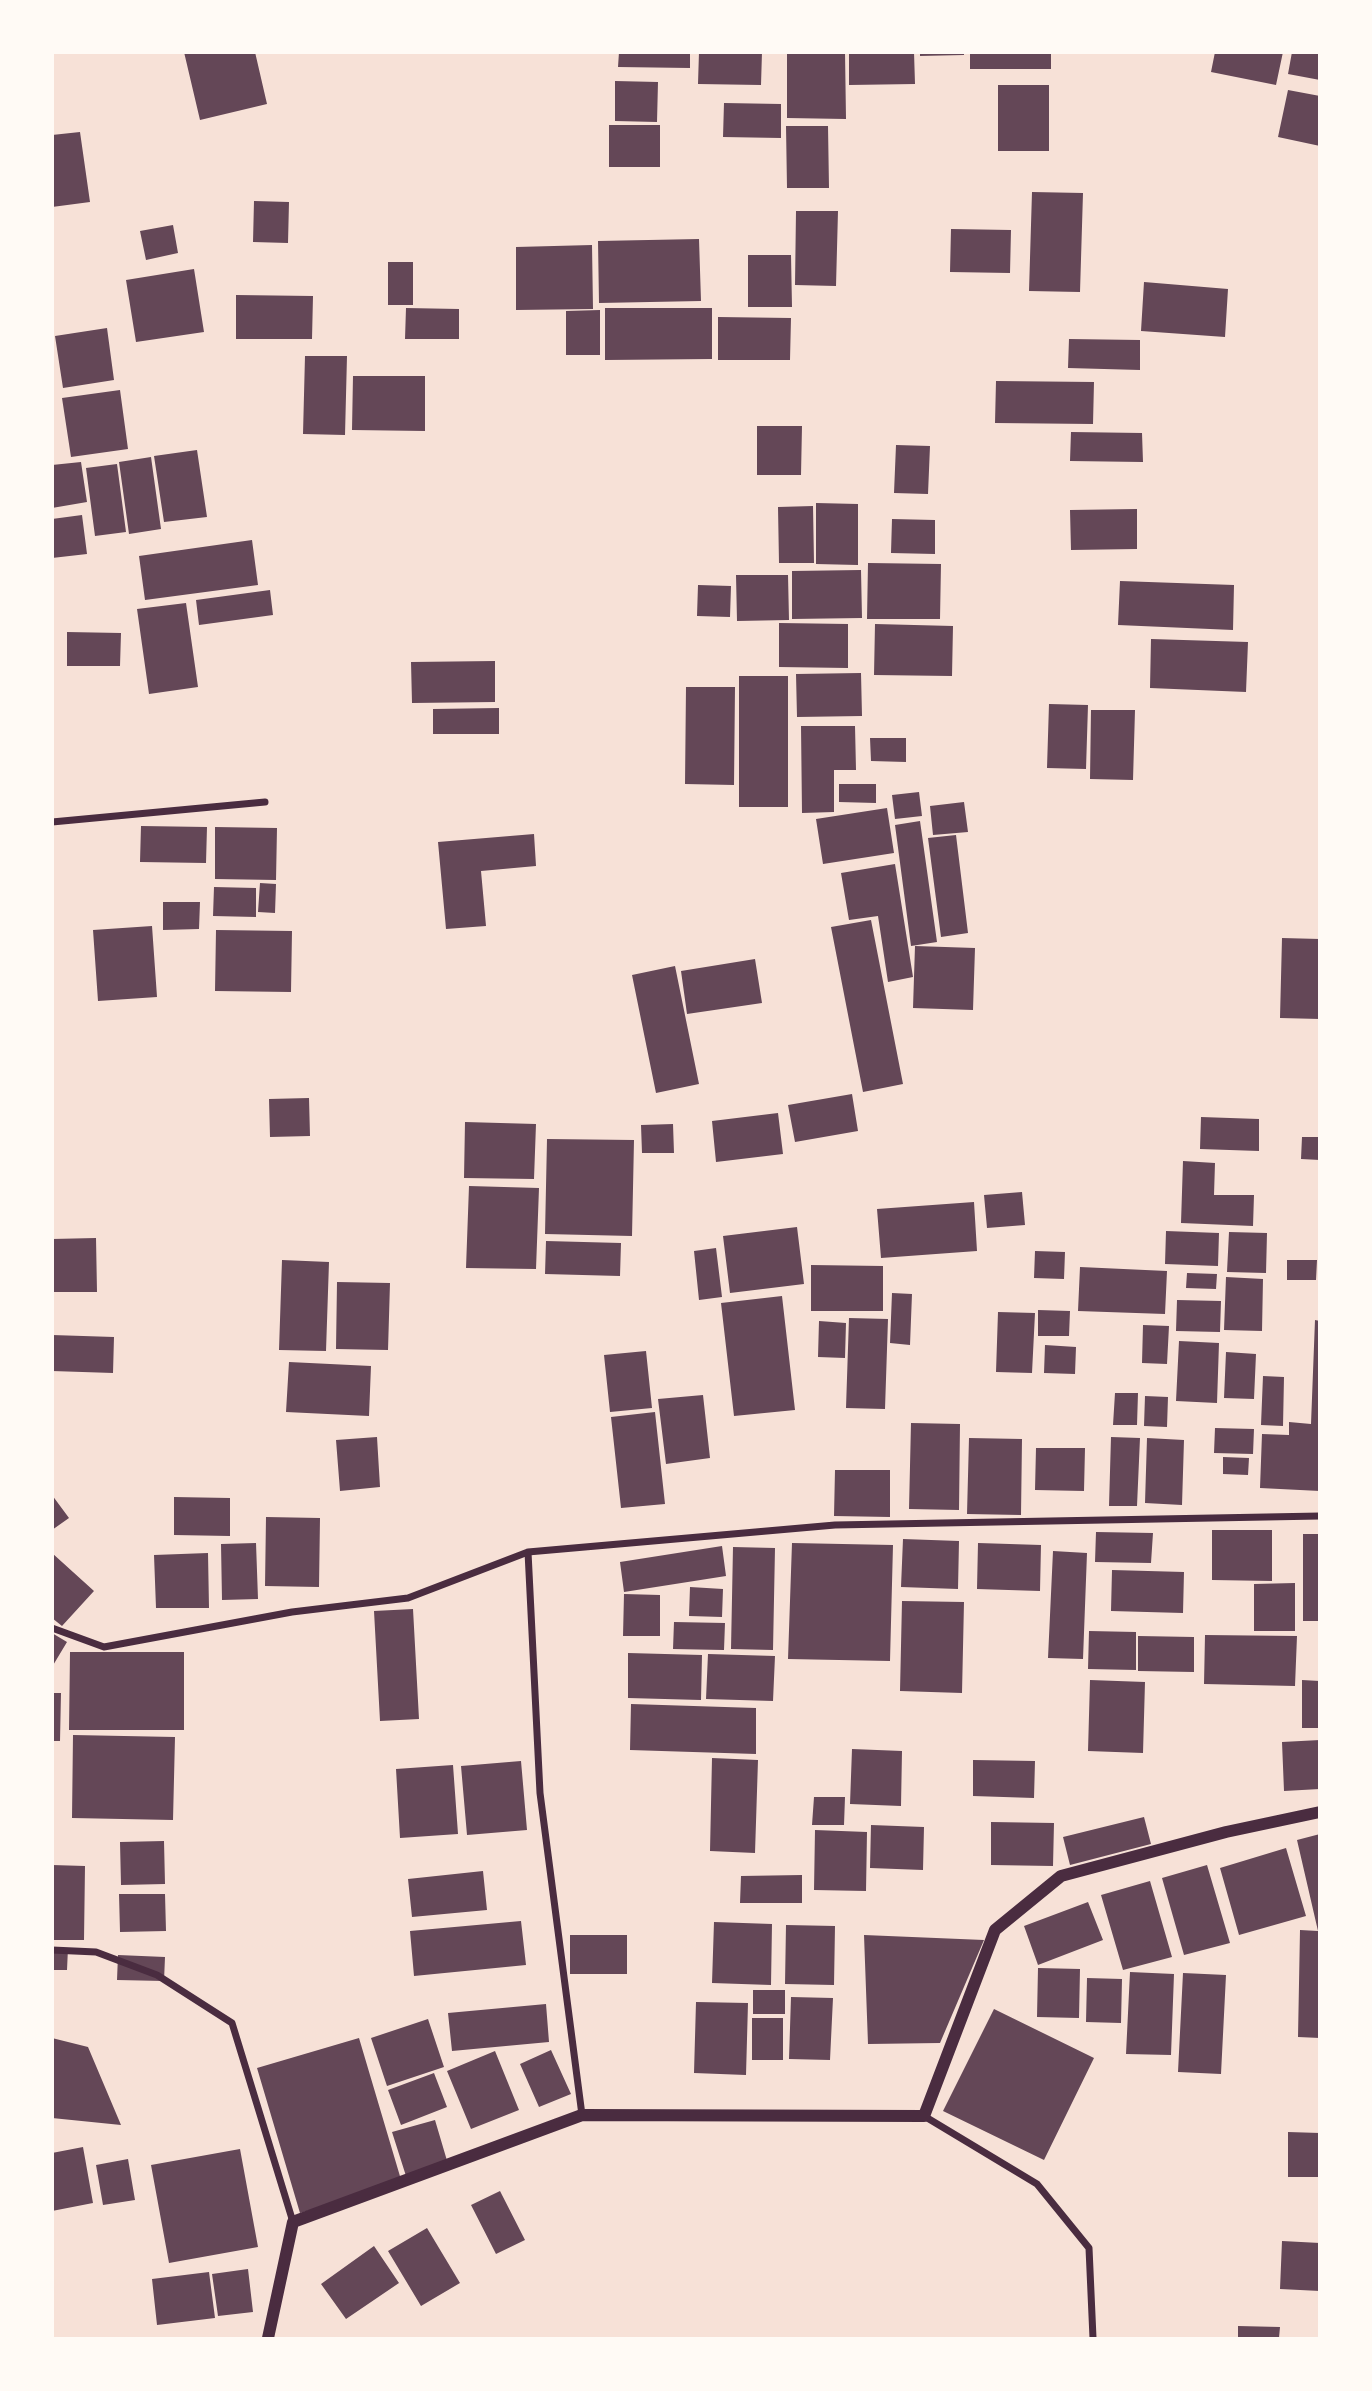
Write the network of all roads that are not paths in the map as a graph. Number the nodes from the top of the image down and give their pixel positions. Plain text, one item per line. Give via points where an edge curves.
1 (265, 802) dead end
2 (52, 822) edge
3 (1320, 1516) edge
4 (528, 1552) junction
5 (52, 1628) edge
6 (1320, 1812) edge
7 (52, 1950) edge
8 (582, 2115) junction
9 (925, 2116) junction
10 (293, 2222) junction
11 (268, 2339) edge
12 (1093, 2339) edge

1 - 2 street
3 - 4 street via 835,1525
4 - 5 street via 408,1598 292,1612 104,1647
4 - 8 street via 540,1793
6 - 9 street via 1061,1876 995,1930
7 - 10 street via 96,1952 157,1975 232,2023
8 - 9 street
8 - 10 street
9 - 12 street via 1037,2184 1089,2248
10 - 11 street

